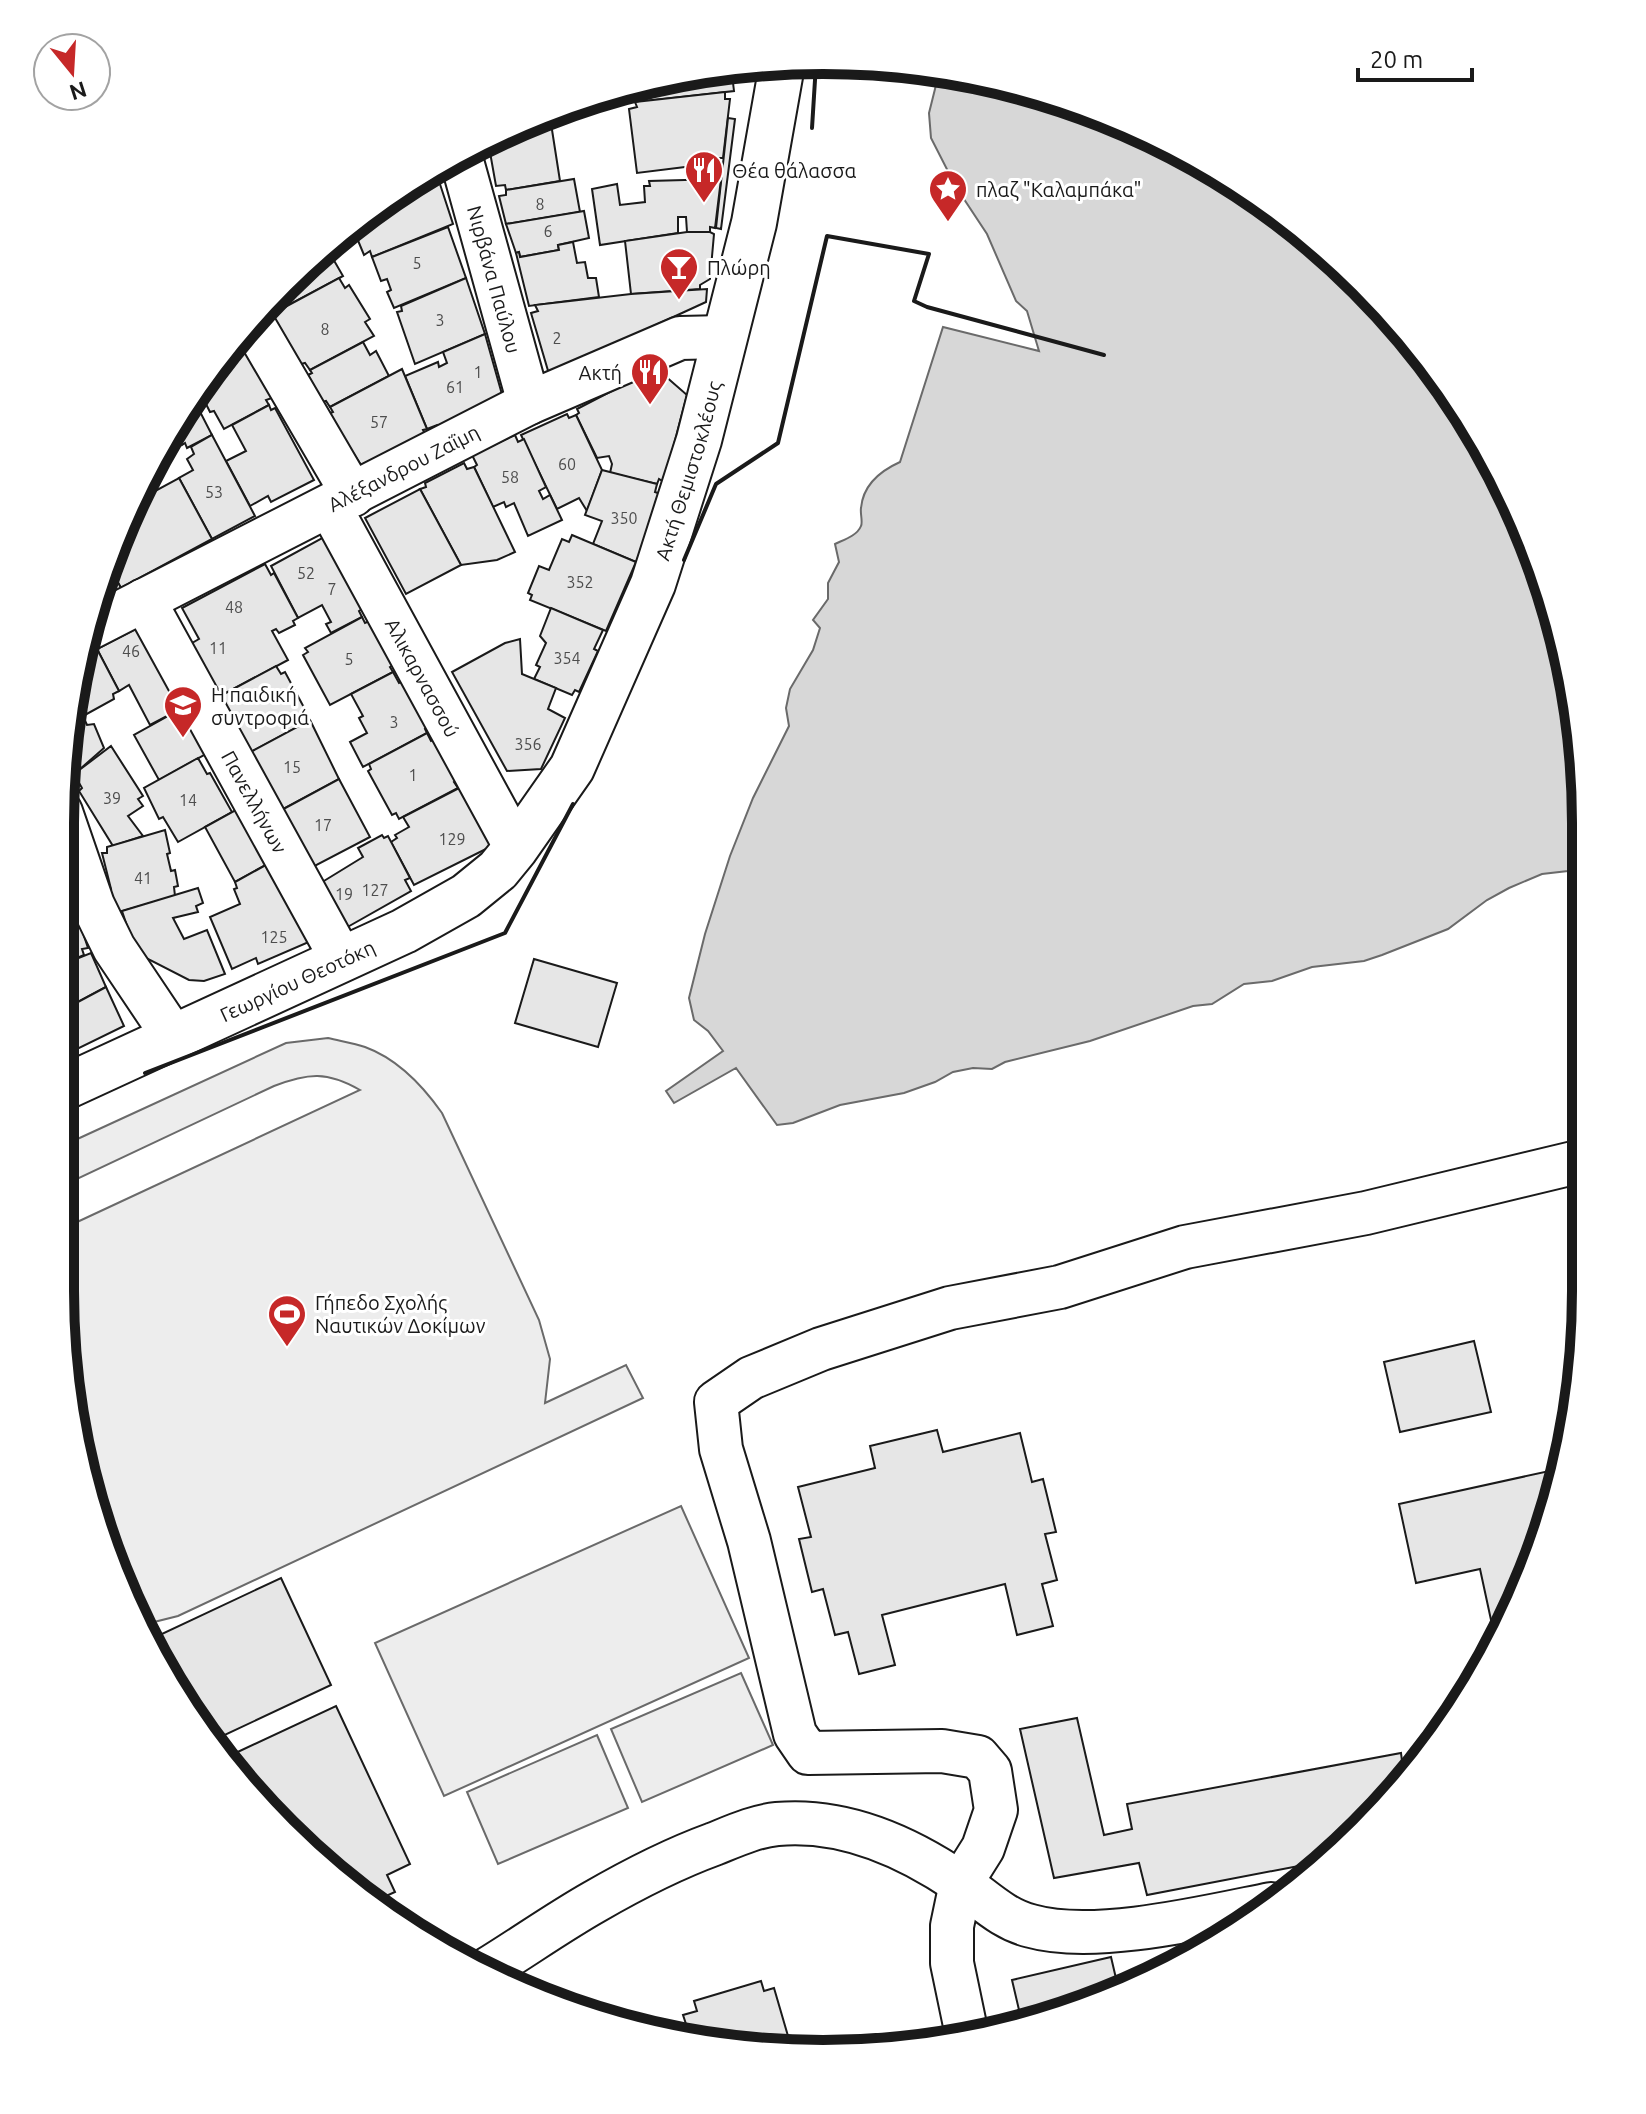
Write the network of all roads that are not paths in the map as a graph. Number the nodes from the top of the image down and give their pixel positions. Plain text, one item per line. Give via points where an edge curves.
1 (780, 76) edge
2 (463, 166) edge
3 (257, 332) edge
4 (724, 337) junction
5 (529, 403) junction
6 (342, 501) junction
7 (144, 600) junction
8 (102, 622) edge
9 (74, 845) edge
10 (516, 848) junction
11 (342, 960) junction
12 (173, 1036) junction
13 (74, 1083) edge
14 (1572, 1163) edge
15 (961, 1883) junction
16 (1246, 1909) edge
17 (495, 1964) edge
18 (965, 2027) edge

1 - 4 main road, Ακτή Θεμιστοκλέους via 754,223
2 - 5 street, Νιρβάνα Παύλου
3 - 6 street, Αλικαρνασσού
4 - 5 street, Αλέξανδρου Ζαΐμη via 680,338
4 - 10 main road, Ακτή Θεμιστοκλέους via 699,440 653,584 572,768
5 - 6 street, Αλέξανδρου Ζαΐμη
6 - 7 street, Αλέξανδρου Ζαΐμη
6 - 10 street, Αλικαρνασσού
7 - 8 street, Αλέξανδρου Ζαΐμη
7 - 11 street, Πανελλήνων
9 - 12 street via 93,905 114,948
10 - 11 main road, Γεωργίου Θεοτόκη via 466,896
11 - 12 main road, Γεωργίου Θεοτόκη
12 - 13 main road, Γεωργίου Θεοτόκη
14 - 15 street via 1366,1213 1185,1247 1060,1287 950,1308 821,1349 751,1378 716,1402 721,1449 795,1734 808,1753 942,1751 978,1757 990,1771 996,1810 983,1848
15 - 16 street via 1013,1920 1059,1931 1138,1927
15 - 17 street via 887,1841 816,1825 776,1824 661,1867 593,1902
15 - 18 street via 951,1944

